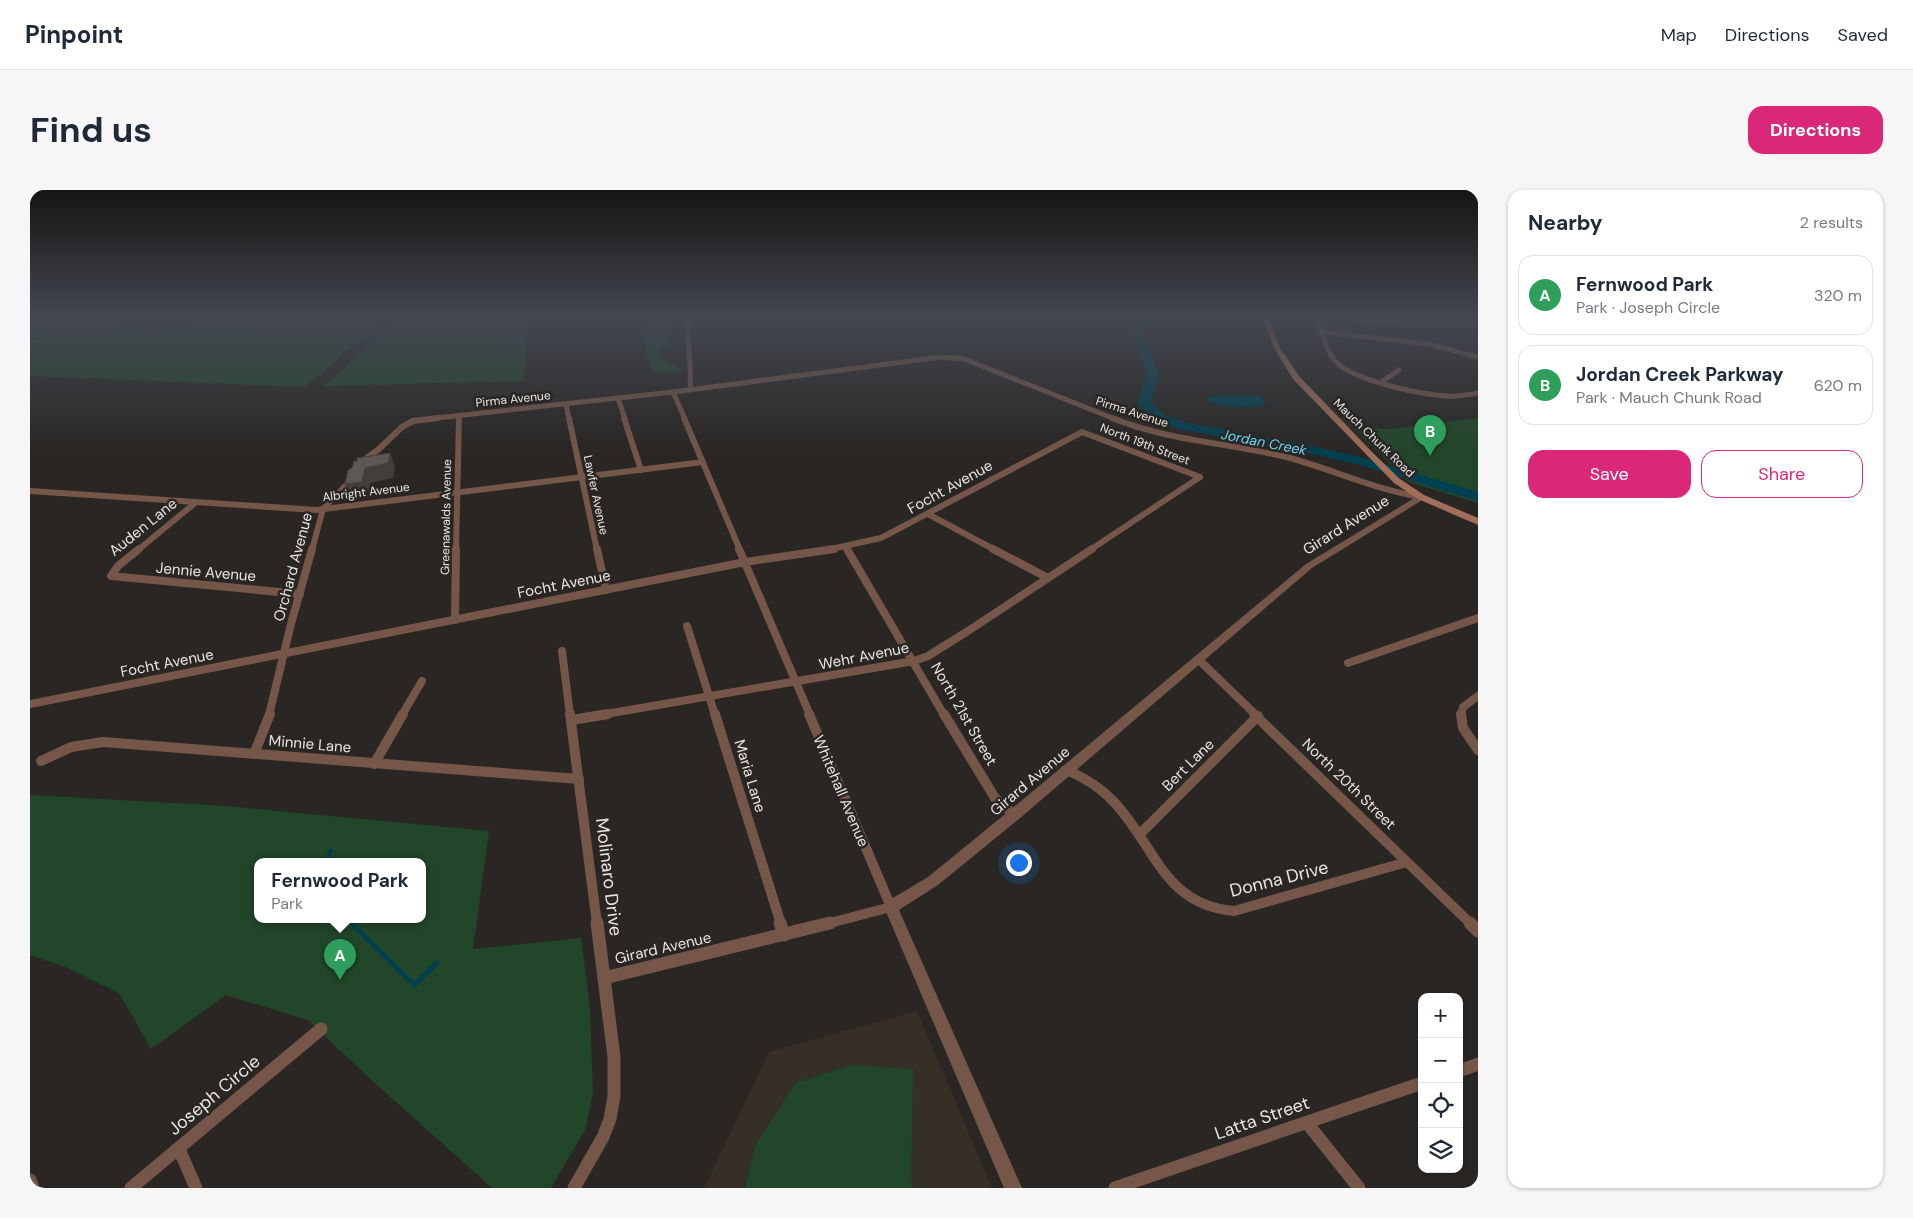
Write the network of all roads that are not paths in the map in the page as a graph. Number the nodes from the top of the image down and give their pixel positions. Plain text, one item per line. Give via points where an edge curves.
1 (690, 363) edge
2 (892, 363) edge
3 (971, 363) edge
4 (1285, 363) edge
5 (1336, 363) edge
6 (1399, 370) dead end
7 (1382, 382) junction
8 (690, 390) junction
9 (673, 392) junction
10 (1478, 393) edge
11 (1460, 396) joint
12 (618, 398) junction
13 (566, 404) junction
14 (460, 416) junction
15 (413, 421) joint
16 (1082, 432) joint
17 (703, 462) junction
18 (641, 470) junction
19 (1200, 476) joint
20 (581, 478) junction
21 (1397, 481) junction
22 (1372, 483) junction
23 (30, 491) edge
24 (457, 493) junction
25 (1421, 497) junction
26 (195, 503) junction
27 (322, 509) junction
28 (928, 514) junction
29 (1478, 522) edge
30 (846, 547) junction
31 (745, 562) junction
32 (110, 574) joint
33 (1048, 578) junction
34 (606, 590) junction
35 (300, 594) junction
36 (1478, 618) edge
37 (454, 620) junction
38 (687, 626) dead end
39 (562, 651) dead end
40 (285, 653) junction
41 (1198, 659) junction
42 (914, 662) junction
43 (1348, 663) dead end
44 (422, 682) dead end
45 (796, 682) junction
46 (709, 696) junction
47 (1478, 696) edge
48 (30, 704) edge
49 (1258, 716) junction
50 (572, 720) junction
51 (1478, 750) edge
52 (254, 754) junction
53 (41, 761) dead end
54 (374, 764) junction
55 (1067, 770) junction
56 (579, 779) junction
57 (1014, 815) junction
58 (1139, 835) junction
59 (1407, 862) junction
60 (891, 907) junction
61 (1478, 931) edge
62 (784, 935) junction
63 (604, 978) junction
64 (321, 1030) dead end
65 (1478, 1064) edge
66 (1463, 1069) edge
67 (1418, 1084) edge
68 (1307, 1122) junction
69 (179, 1149) junction
70 (30, 1180) edge
71 (33, 1188) edge
72 (131, 1188) edge
73 (196, 1188) edge
74 (574, 1188) edge
75 (1013, 1188) edge
76 (1115, 1188) edge
77 (1359, 1188) edge

1 - 8 street
2 - 8 street, Pirma Avenue
3 - 22 street, Pirma Avenue via 1136,428 1288,458
4 - 21 main road, Mauch Chunk Road via 1296,378
5 - 7 street via 1352,372
6 - 7 street
7 - 11 street via 1432,395
8 - 9 street, Pirma Avenue
9 - 12 street, Pirma Avenue
9 - 17 street, Whitehall Avenue
10 - 11 street
12 - 13 street, Pirma Avenue
12 - 18 street
13 - 14 street, Pirma Avenue
13 - 20 street, Lawfer Avenue
14 - 15 street, Pirma Avenue
14 - 24 street, Greenawalds Avenue
15 - 27 street, Orchard Avenue via 362,462 354,470 352,479
16 - 19 street, North 19th Street
16 - 28 street, Focht Avenue
17 - 18 street, Albright Avenue
17 - 31 street, Whitehall Avenue
18 - 20 street, Albright Avenue
19 - 33 street, Wehr Avenue
20 - 24 street, Albright Avenue
20 - 34 street, Lawfer Avenue
21 - 22 street, Pirma Avenue via 1393,485
21 - 25 main road, Mauch Chunk Road
22 - 25 street, Pirma Avenue via 1401,494
23 - 26 street, Albright Avenue
24 - 27 street, Albright Avenue
24 - 37 street, Greenawalds Avenue
25 - 29 main road, Mauch Chunk Road
25 - 41 street, Girard Avenue via 1309,566
26 - 27 street, Albright Avenue
26 - 32 street, Auden Lane
27 - 35 street, Orchard Avenue
28 - 30 street, Focht Avenue via 881,538
28 - 33 street
30 - 31 street, Focht Avenue
30 - 42 street, North 21st Street
31 - 34 street, Focht Avenue
31 - 45 street, Whitehall Avenue
32 - 35 street, Jennie Avenue via 117,578
33 - 42 street, Wehr Avenue via 961,636
34 - 37 street, Focht Avenue
35 - 40 street, Orchard Avenue
36 - 43 street
37 - 40 street, Focht Avenue
38 - 46 street, Maria Lane
39 - 50 street, Molinaro Drive
40 - 48 street, Focht Avenue
40 - 52 street, Orchard Avenue via 265,728
41 - 49 street, North 20th Street
41 - 55 street, Girard Avenue
42 - 45 street, Wehr Avenue
42 - 57 street, North 21st Street via 995,798
44 - 54 street
45 - 46 street, Wehr Avenue
45 - 60 street, Whitehall Avenue
46 - 50 street, Wehr Avenue
46 - 62 street, Maria Lane
47 - 51 street via 1466,702 1460,717 1465,733
49 - 58 street, Bert Lane
49 - 59 street, North 20th Street
50 - 56 street, Molinaro Drive
52 - 53 street, Minnie Lane via 103,742 73,747
52 - 54 street, Minnie Lane
54 - 56 street, Minnie Lane
55 - 57 street, Girard Avenue
55 - 58 street, Donna Drive via 1104,792
56 - 63 street, Molinaro Drive
57 - 60 street, Girard Avenue via 933,881
58 - 59 street, Donna Drive via 1176,888 1194,901 1222,910 1234,910
59 - 61 street, North 20th Street
60 - 62 street, Girard Avenue
60 - 75 street, Whitehall Avenue
62 - 63 street, Girard Avenue
63 - 74 street, Molinaro Drive via 614,1057 610,1118 598,1147
64 - 69 street, Joseph Circle
65 - 66 street
67 - 68 street, Latta Street
68 - 76 street, Latta Street
68 - 77 street
69 - 72 street, Joseph Circle
69 - 73 street
70 - 71 street

